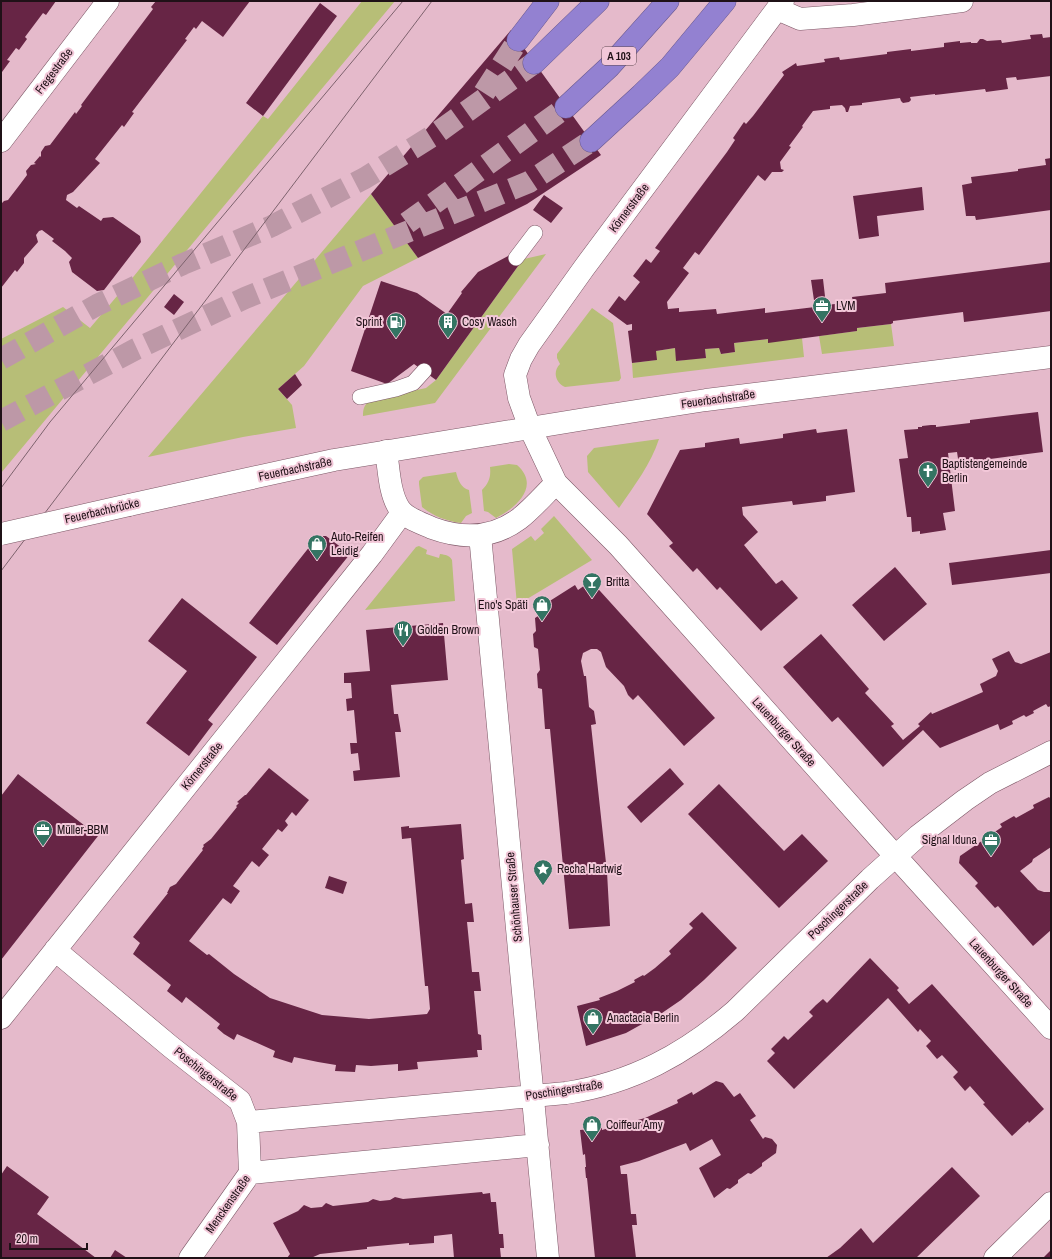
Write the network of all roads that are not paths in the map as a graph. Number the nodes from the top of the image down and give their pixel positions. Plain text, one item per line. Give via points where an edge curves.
1 (108, 1) edge
2 (548, 1) edge
3 (598, 1) edge
4 (668, 1) edge
5 (724, 1) edge
6 (962, 1) edge
7 (780, 5) edge
8 (518, 40) tunnel mouth
9 (534, 63) tunnel mouth
10 (566, 107) tunnel mouth
11 (1, 141) edge
12 (591, 141) tunnel mouth
13 (535, 234) dead end
14 (516, 258) dead end
15 (1051, 357) edge
16 (424, 371) dead end
17 (360, 397) dead end
18 (530, 428) junction
19 (386, 451) junction
20 (556, 483) junction
21 (204, 488) joint
22 (402, 513) junction
23 (1, 534) edge
24 (480, 535) junction
25 (1051, 752) edge
26 (895, 856) junction
27 (55, 950) junction
28 (1, 1018) edge
29 (1051, 1028) edge
30 (533, 1096) junction
31 (248, 1122) junction
32 (538, 1145) junction
33 (250, 1173) junction
34 (1051, 1203) edge
35 (190, 1258) edge
36 (548, 1258) edge
37 (995, 1258) edge

1 - 11 street, Fregestraße
2 - 8 highway
3 - 9 highway
4 - 10 highway, A 103 via 609,68
5 - 12 highway via 670,67
6 - 7 street via 800,19
7 - 18 street, Körnerstraße via 548,317 521,359 515,375 519,398
13 - 14 lane
15 - 18 street, Feuerbachstraße via 706,400
16 - 17 lane via 413,383
18 - 19 street, Feuerbachstraße
18 - 20 street, Lauenburger Straße
19 - 21 street, Feuerbachstraße
19 - 22 street via 395,499
20 - 24 street via 509,526
20 - 26 street, Lauenburger Straße via 618,546
21 - 23 street, Feuerbachbrücke, bridge
22 - 24 street via 445,533
22 - 27 street, Körnerstraße via 372,554
24 - 30 street, Schönhauser Straße
25 - 26 street, Poschingerstraße via 990,783
26 - 29 street, Lauenburger Straße
26 - 30 street, Poschingerstraße via 735,1011 706,1035 645,1070 606,1085
27 - 28 street, Körnerstraße
27 - 31 street, Poschingerstraße via 240,1101
30 - 31 street, Poschingerstraße
30 - 32 street, Schönhauser Straße
31 - 33 street, Menckenstraße
32 - 33 street
32 - 36 street, Schönhauser Straße
33 - 35 street, Menckenstraße
34 - 37 street

